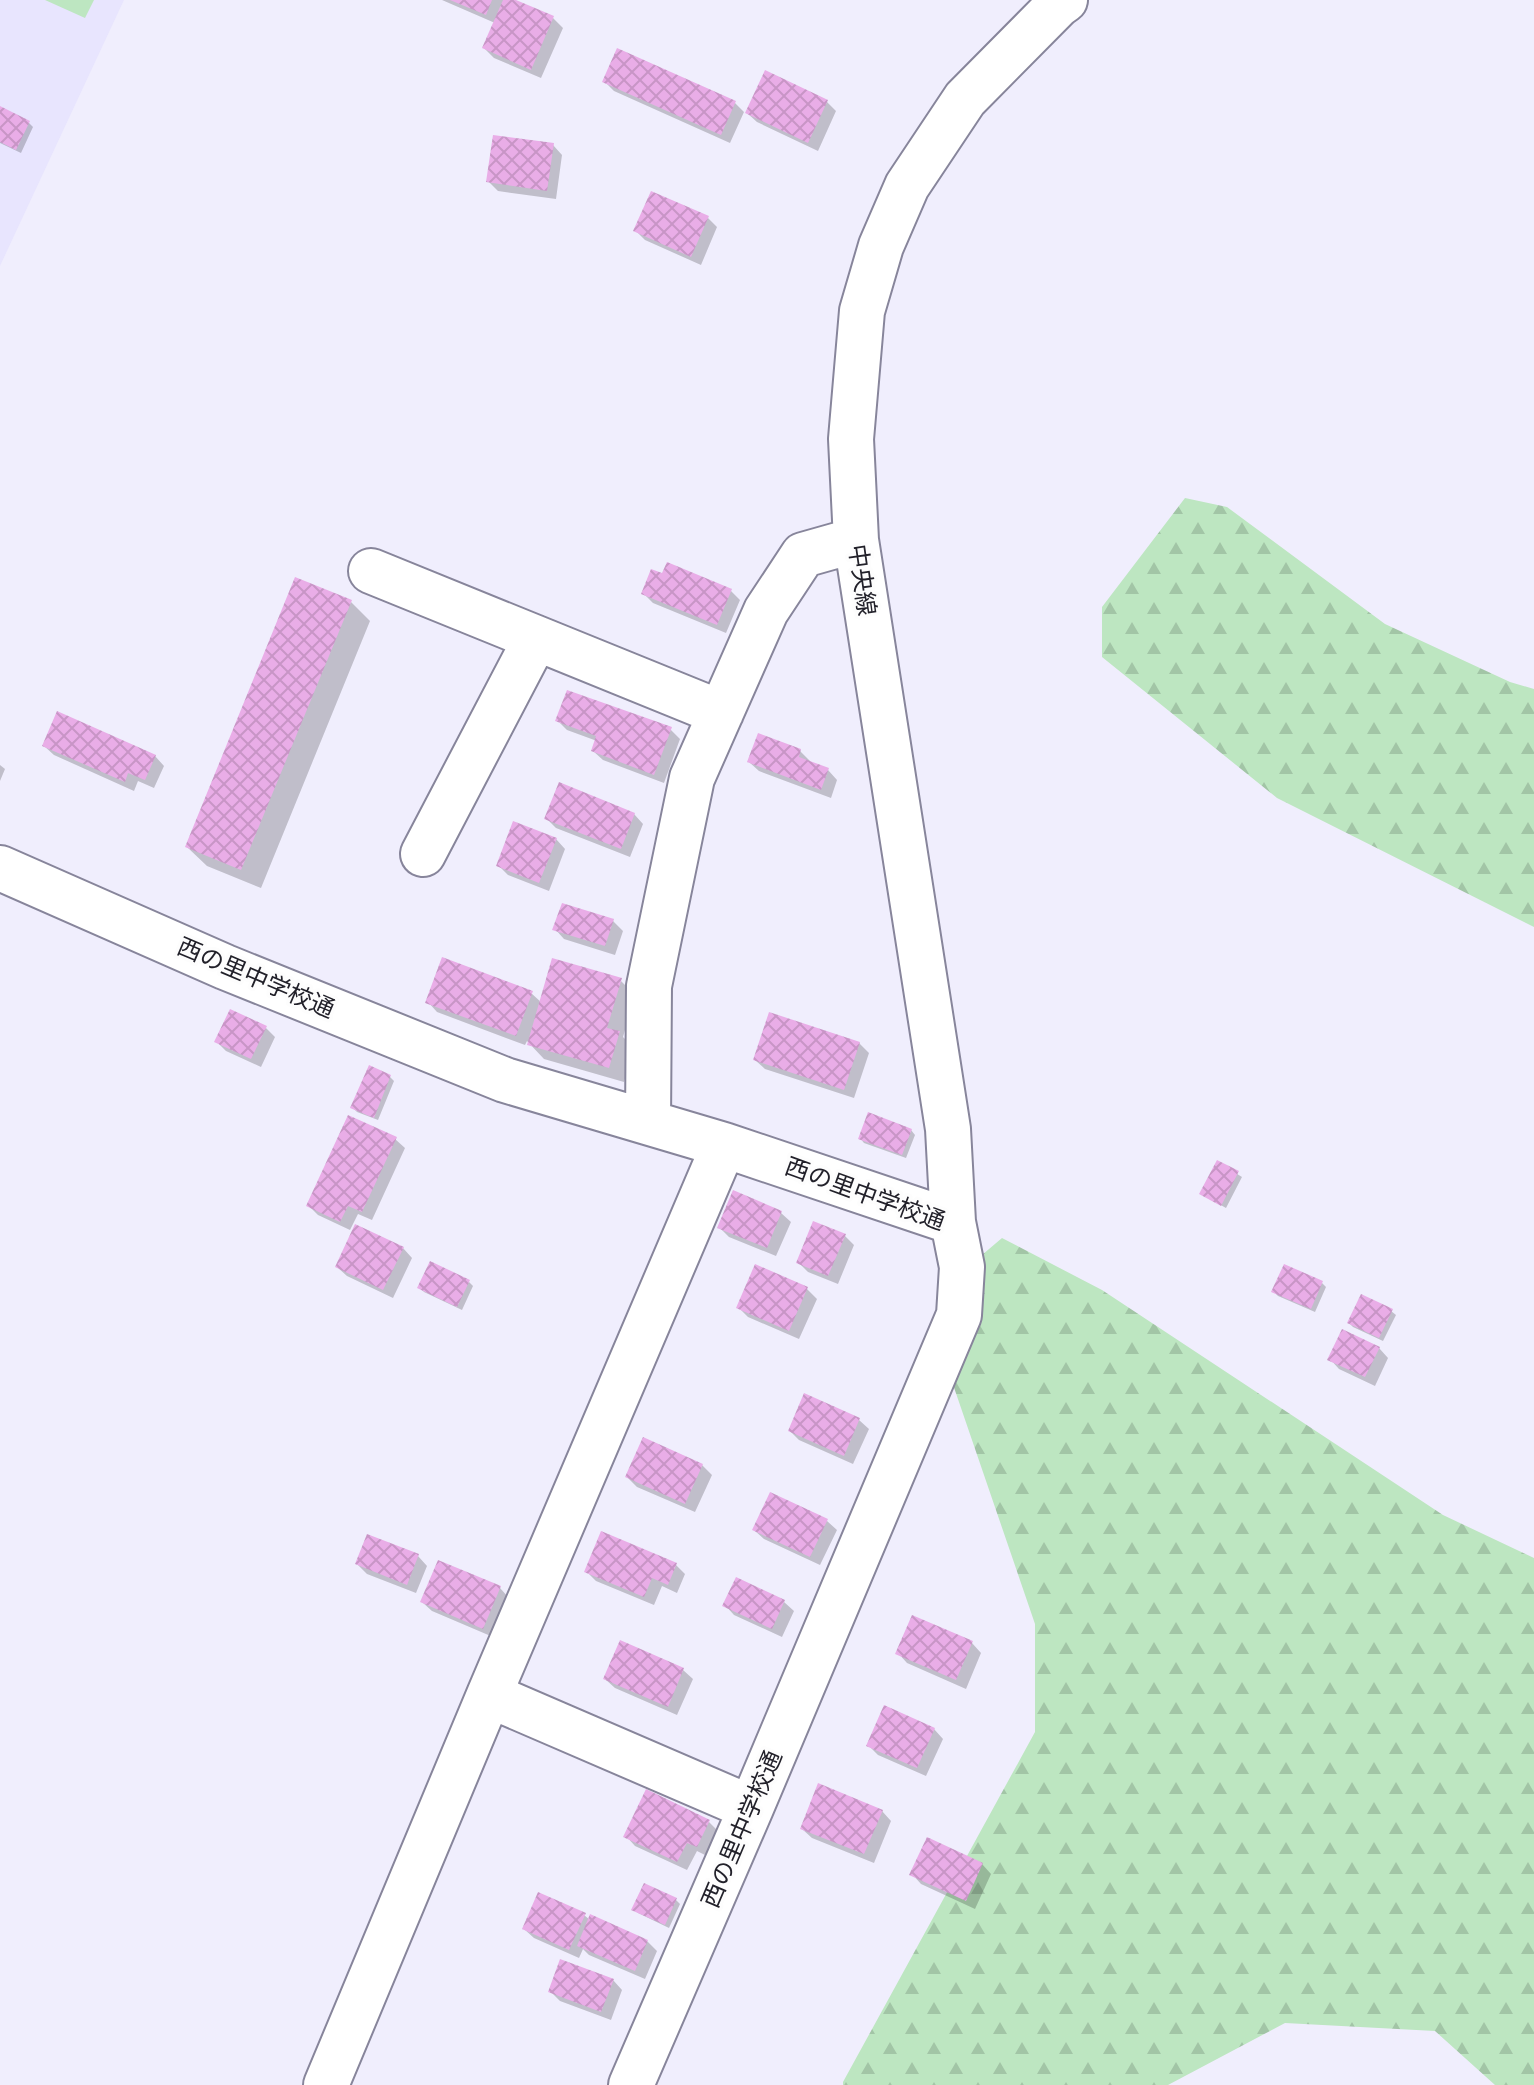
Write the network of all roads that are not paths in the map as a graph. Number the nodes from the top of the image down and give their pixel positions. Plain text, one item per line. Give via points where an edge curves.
1 (1065, 0) edge
2 (856, 540) junction
3 (371, 571) dead end
4 (536, 638) junction
5 (721, 713) junction
6 (423, 854) dead end
7 (0, 868) edge
8 (648, 1122) junction
9 (724, 1145) junction
10 (953, 1222) junction
11 (489, 1695) junction
12 (751, 1808) junction
13 (326, 2085) edge
14 (631, 2085) edge

1 - 2 street, 中央線 via 965,99 907,186 881,246 862,311 851,439
2 - 5 street via 803,555 766,611
2 - 10 street, 中央線 via 948,1129
3 - 4 street
4 - 5 street
4 - 6 street
5 - 8 street via 692,778 649,986
7 - 8 street, 西の里中学校通 via 225,967 505,1080
8 - 9 street, 西の里中学校通
9 - 10 street, 西の里中学校通
9 - 11 street
10 - 12 street, 西の里中学校通 via 962,1267 959,1315
11 - 12 street
11 - 13 street
12 - 14 street, 西の里中学校通

